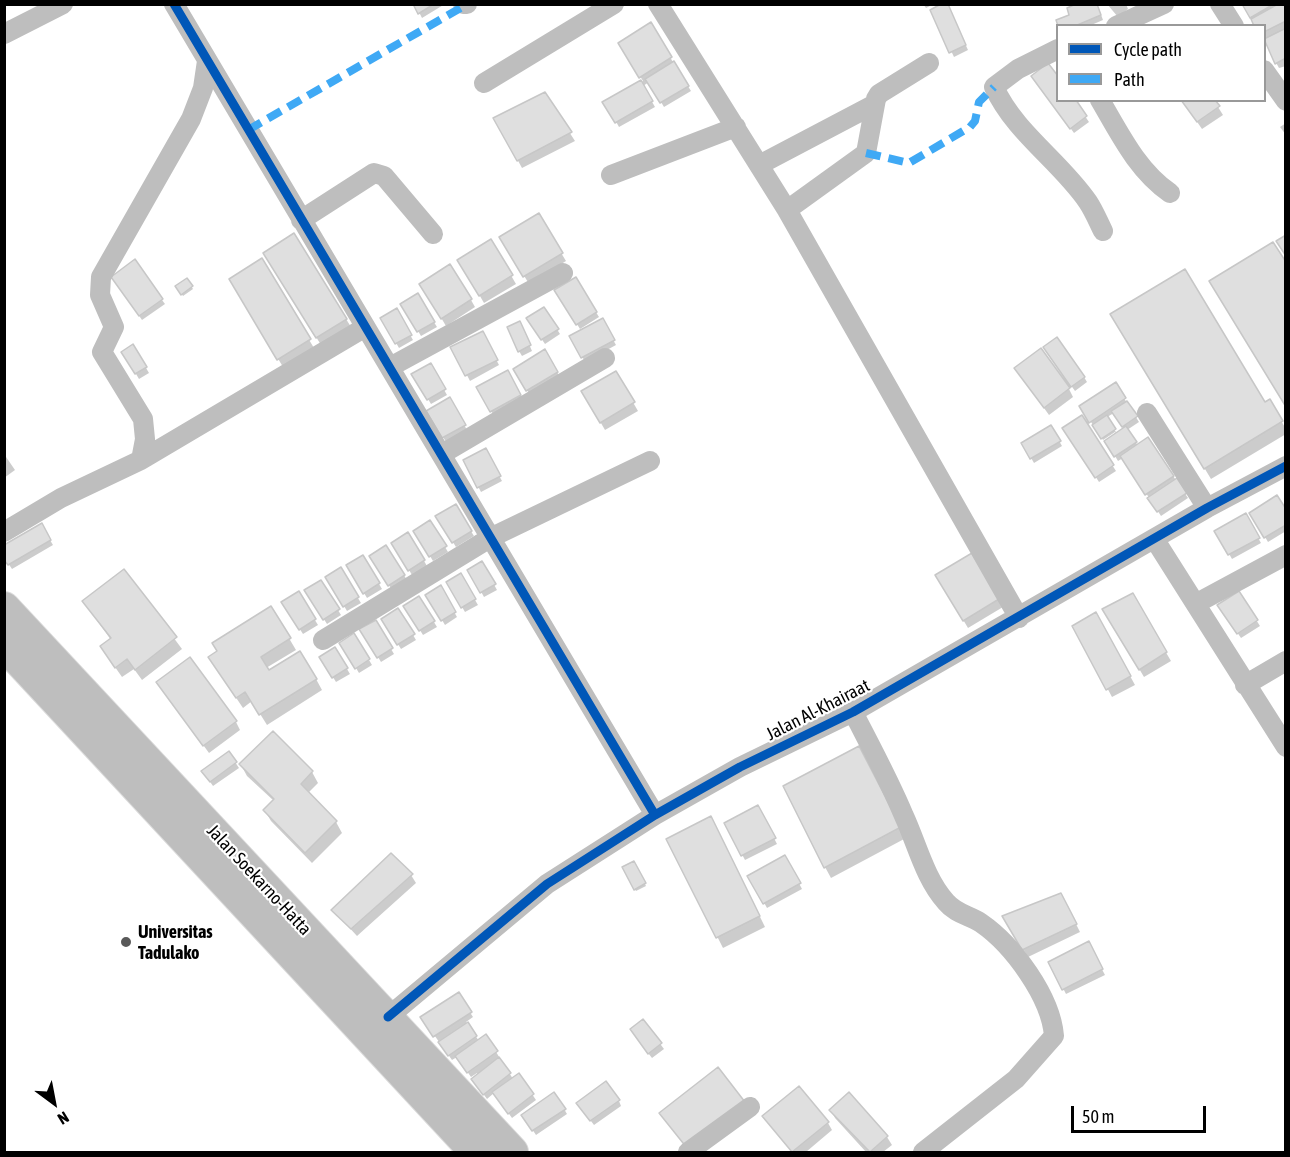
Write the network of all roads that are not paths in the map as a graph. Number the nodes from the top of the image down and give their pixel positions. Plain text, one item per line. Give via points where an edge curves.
1 (63, 4) edge
2 (174, 4) edge
3 (614, 4) edge
4 (658, 4) edge
5 (1164, 4) edge
6 (1220, 4) edge
7 (1120, 24) edge
8 (1233, 24) edge
9 (4, 34) edge
10 (1056, 50) edge
11 (207, 61) junction
12 (929, 63) dead end
13 (1266, 73) edge
14 (484, 83) dead end
15 (1286, 101) edge
16 (1101, 102) edge
17 (873, 105) junction
18 (735, 127) junction
19 (759, 165) junction
20 (611, 175) dead end
21 (1170, 193) dead end
22 (787, 210) junction
23 (301, 220) junction
24 (1103, 231) dead end
25 (433, 234) dead end
26 (563, 273) dead end
27 (364, 328) junction
28 (605, 358) dead end
29 (390, 367) junction
30 (1147, 413) dead end
31 (442, 454) junction
32 (141, 460) junction
33 (650, 461) dead end
34 (1286, 466) edge
35 (1207, 508) junction
36 (4, 532) edge
37 (490, 538) junction
38 (1155, 540) junction
39 (1286, 555) edge
40 (1197, 603) junction
41 (4, 608) edge
42 (1019, 618) junction
43 (323, 640) dead end
44 (4, 644) edge
45 (1286, 661) edge
46 (1245, 684) junction
47 (854, 712) junction
48 (1286, 747) edge
49 (655, 815) junction
50 (388, 1017) junction
51 (750, 1107) dead end
52 (476, 1152) edge
53 (512, 1152) edge
54 (688, 1152) edge
55 (923, 1152) edge

1 - 9 street
2 - 11 street
3 - 14 street
4 - 18 street
5 - 7 street
6 - 8 street
10 - 24 street via 1018,69 994,87 1000,102 1088,201
11 - 23 street
11 - 32 street via 203,88 191,118 101,278 100,295 114,324 102,352 143,419
12 - 17 street via 879,94
13 - 15 street
16 - 21 street via 1131,153 1152,180
17 - 19 street
17 - 22 street via 866,153
18 - 19 street
18 - 20 street
19 - 22 street
22 - 42 street
23 - 25 street via 374,173 384,176
23 - 27 street
26 - 29 street
27 - 29 street
27 - 32 street
28 - 31 street
29 - 31 street
30 - 35 street
31 - 37 street
32 - 36 street via 61,498
33 - 37 street
34 - 35 street, Jalan Al-Khairaat
35 - 38 street, Jalan Al-Khairaat
37 - 43 street
37 - 49 street
38 - 40 street
38 - 42 street, Jalan Al-Khairaat
39 - 40 street
40 - 46 street
41 - 50 main road, Jalan Soekarno-Hatta
42 - 47 street, Jalan Al-Khairaat
44 - 52 main road, Jalan Soekarno-Hatta
45 - 46 street
46 - 48 street
47 - 49 street, Jalan Al-Khairaat via 740,766
47 - 55 street via 894,792 932,883 954,911 982,923 1020,960 1053,1022 1054,1036 1016,1079
49 - 50 street, Jalan Al-Khairaat via 548,884
50 - 53 main road, Jalan Soekarno-Hatta
51 - 54 street

